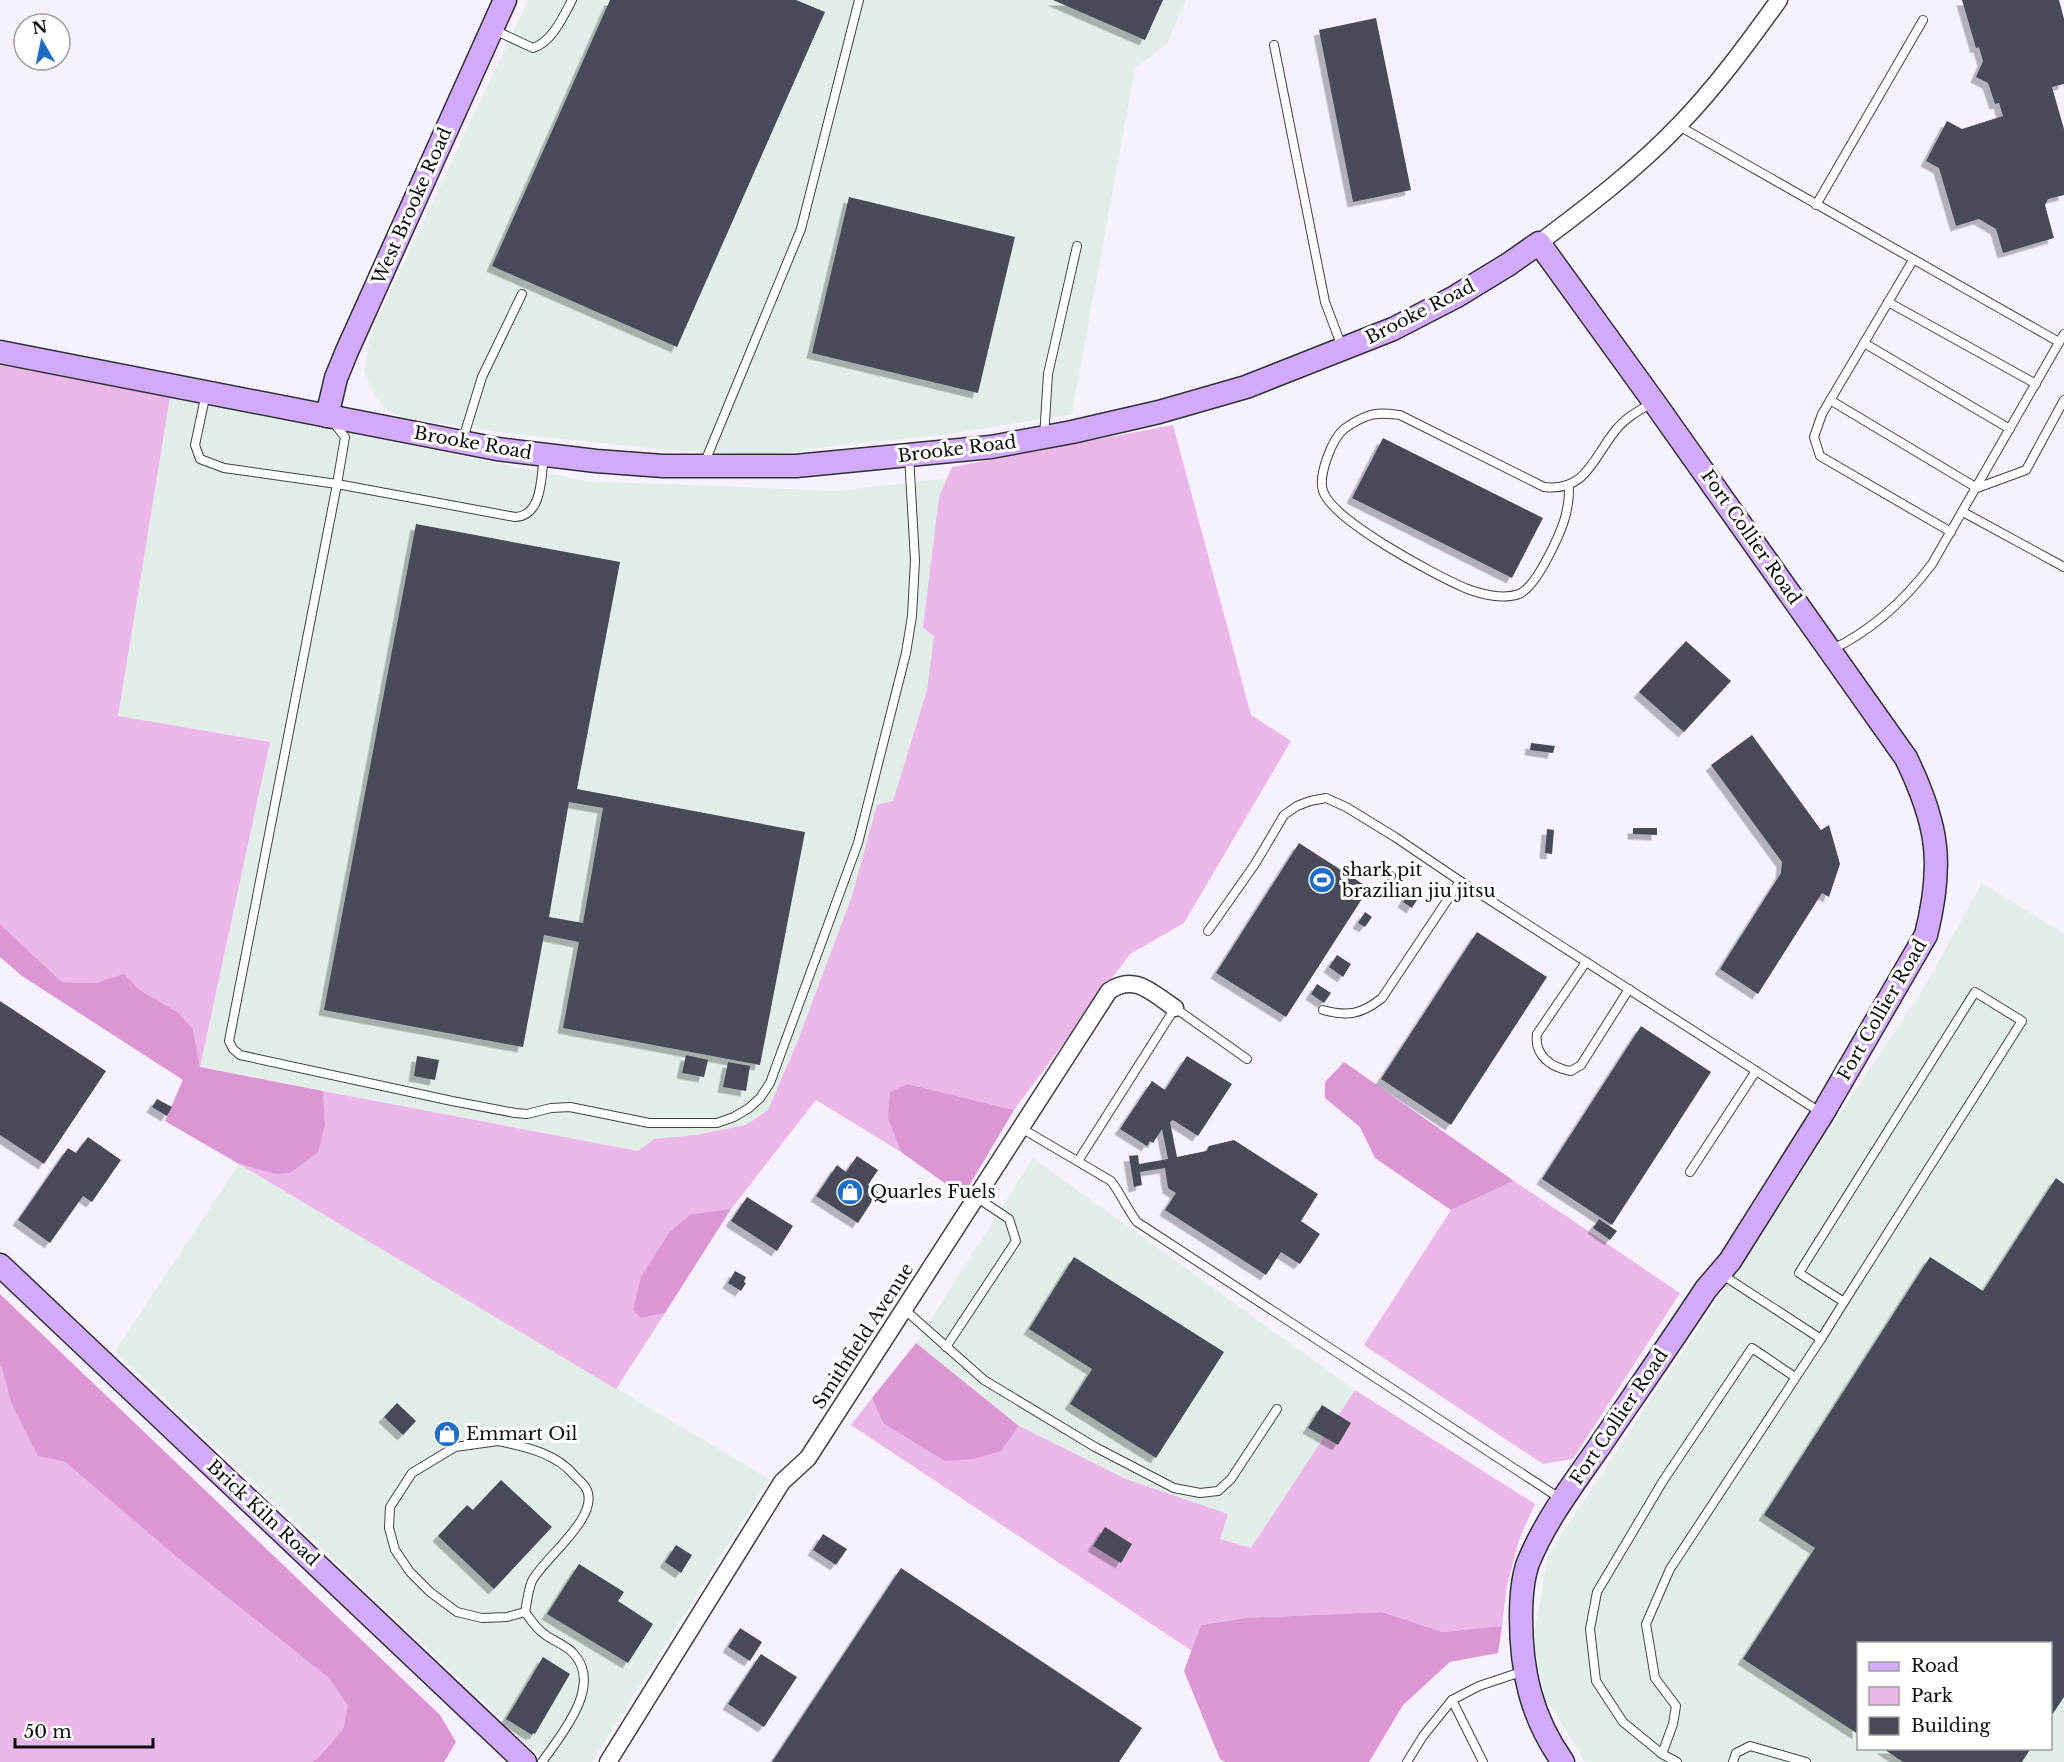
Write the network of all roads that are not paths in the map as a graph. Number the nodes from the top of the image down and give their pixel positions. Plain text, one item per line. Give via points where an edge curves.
1 (505, 0) edge
2 (572, 0) edge
3 (859, 0) edge
4 (1779, 0) edge
5 (1923, 20) dead end
6 (492, 29) junction
7 (1274, 45) dead end
8 (1679, 126) junction
9 (1816, 205) junction
10 (1539, 243) junction
11 (1077, 246) dead end
12 (1913, 260) junction
13 (522, 294) dead end
14 (1888, 302) junction
15 (2062, 338) edge
16 (1864, 343) junction
17 (1343, 350) junction
18 (0, 352) edge
19 (2036, 384) junction
20 (206, 392) junction
21 (1830, 400) junction
22 (2064, 400) edge
23 (1654, 402) junction
24 (327, 416) junction
25 (2010, 429) junction
26 (1044, 437) junction
27 (462, 442) junction
28 (544, 455) junction
29 (909, 455) junction
30 (704, 465) junction
31 (337, 484) junction
32 (1569, 486) junction
33 (1977, 488) junction
34 (1963, 512) junction
35 (1951, 532) junction
36 (2064, 567) edge
37 (1831, 651) junction
38 (1460, 881) junction
39 (1208, 931) dead end
40 (1586, 962) junction
41 (1629, 989) junction
42 (1175, 1008) junction
43 (1323, 1010) dead end
44 (1247, 1059) dead end
45 (1756, 1071) junction
46 (1822, 1113) junction
47 (1021, 1128) junction
48 (1078, 1161) junction
49 (1690, 1172) dead end
50 (976, 1197) junction
51 (0, 1265) edge
52 (1720, 1274) junction
53 (1844, 1302) junction
54 (904, 1310) junction
55 (1821, 1339) junction
56 (946, 1347) junction
57 (1795, 1377) junction
58 (1277, 1409) dead end
59 (1563, 1500) junction
60 (525, 1612) junction
61 (1525, 1671) junction
62 (1452, 1700) junction
63 (1662, 1754) junction
64 (525, 1762) edge
65 (543, 1762) edge
66 (608, 1762) edge
67 (1407, 1762) edge
68 (1483, 1762) edge
69 (1563, 1762) edge
70 (1677, 1762) edge
71 (1733, 1762) edge
72 (1806, 1762) edge

1 - 6 street, West Brooke Road
2 - 6 lane via 542,45 533,48
3 - 30 lane via 801,229
4 - 8 street, Brooke Road
5 - 9 lane
6 - 24 street, West Brooke Road via 347,351
7 - 17 lane via 1325,302
8 - 9 lane
8 - 10 street, Brooke Road via 1587,207
9 - 12 lane
10 - 17 street, Brooke Road via 1455,297
10 - 23 street, Fort Collier Road
11 - 26 lane via 1048,374
12 - 14 lane
12 - 15 lane
13 - 27 lane via 482,377
14 - 16 lane
14 - 19 lane
15 - 19 lane
16 - 21 lane
16 - 25 lane
17 - 26 street, Brooke Road via 1246,387 1159,412
18 - 20 street, Brooke Road
19 - 25 lane
20 - 24 street, Brooke Road
20 - 31 lane via 195,445 200,459 224,468
21 - 33 lane
21 - 35 lane via 1814,437 1820,456
22 - 33 lane via 2026,470
23 - 32 lane via 1616,429 1580,479
23 - 37 street, Fort Collier Road
24 - 27 street, Brooke Road
24 - 31 lane via 345,437
25 - 33 lane
26 - 29 street, Brooke Road
27 - 28 street, Brooke Road
28 - 30 street, Brooke Road via 663,466
28 - 31 lane via 539,494 523,516
29 - 30 street, Brooke Road via 796,466
29 - 31 lane via 915,560 912,616 858,843 770,1083 749,1108 717,1123 649,1123 570,1107 514,1113 240,1055 233,1049 229,1034
32 - 32 lane via 1567,511 1547,560 1532,584 1519,594 1498,597 1466,588 1363,531 1323,492 1322,478 1324,464 1342,430 1369,415 1384,413 1400,415 1544,487
33 - 34 lane
34 - 35 lane
34 - 36 lane
35 - 37 lane via 1913,590 1869,628
37 - 46 street, Fort Collier Road via 1906,758 1922,791 1936,850 1936,881 1926,935
38 - 39 lane via 1347,807 1326,798 1310,801 1284,815
38 - 40 lane
38 - 43 lane via 1382,998 1356,1013
40 - 41 lane
40 - 41 lane via 1537,1034 1536,1044 1544,1058 1560,1069 1571,1071 1581,1065
41 - 45 lane
42 - 44 lane
42 - 47 street, Smithfield Avenue via 1140,985 1118,985 1109,992
42 - 48 lane
45 - 46 lane
45 - 49 lane
46 - 52 street, Fort Collier Road
47 - 48 lane
47 - 50 street, Smithfield Avenue
48 - 59 lane via 1111,1181 1137,1222
50 - 54 street, Smithfield Avenue
50 - 56 lane via 1009,1219 1016,1241
51 - 64 street, Brick Kiln Road
52 - 55 lane
52 - 59 street, Fort Collier Road
53 - 53 lane via 2022,1021 1976,992 1799,1273
53 - 55 lane
54 - 56 lane
54 - 66 street, Smithfield Avenue via 808,1458 782,1482
55 - 57 lane
56 - 58 lane via 984,1380 1095,1447 1183,1490 1218,1491 1231,1479
57 - 63 lane via 1670,1569 1646,1624 1655,1678 1676,1706
57 - 63 lane via 1752,1348 1663,1480 1597,1592 1590,1629 1596,1681 1623,1722
59 - 61 street, Fort Collier Road via 1528,1564 1521,1594
60 - 60 lane via 531,1582 589,1504 587,1491 569,1468 532,1448 498,1441 455,1448 412,1473 390,1507 389,1528 395,1550 410,1572 457,1612 482,1618
60 - 65 lane via 541,1632 574,1652 582,1666 584,1687 575,1714
61 - 62 lane via 1479,1686
61 - 69 street, Fort Collier Road via 1538,1718
62 - 67 lane
62 - 68 lane
63 - 70 lane
71 - 72 lane via 1736,1752 1750,1746

